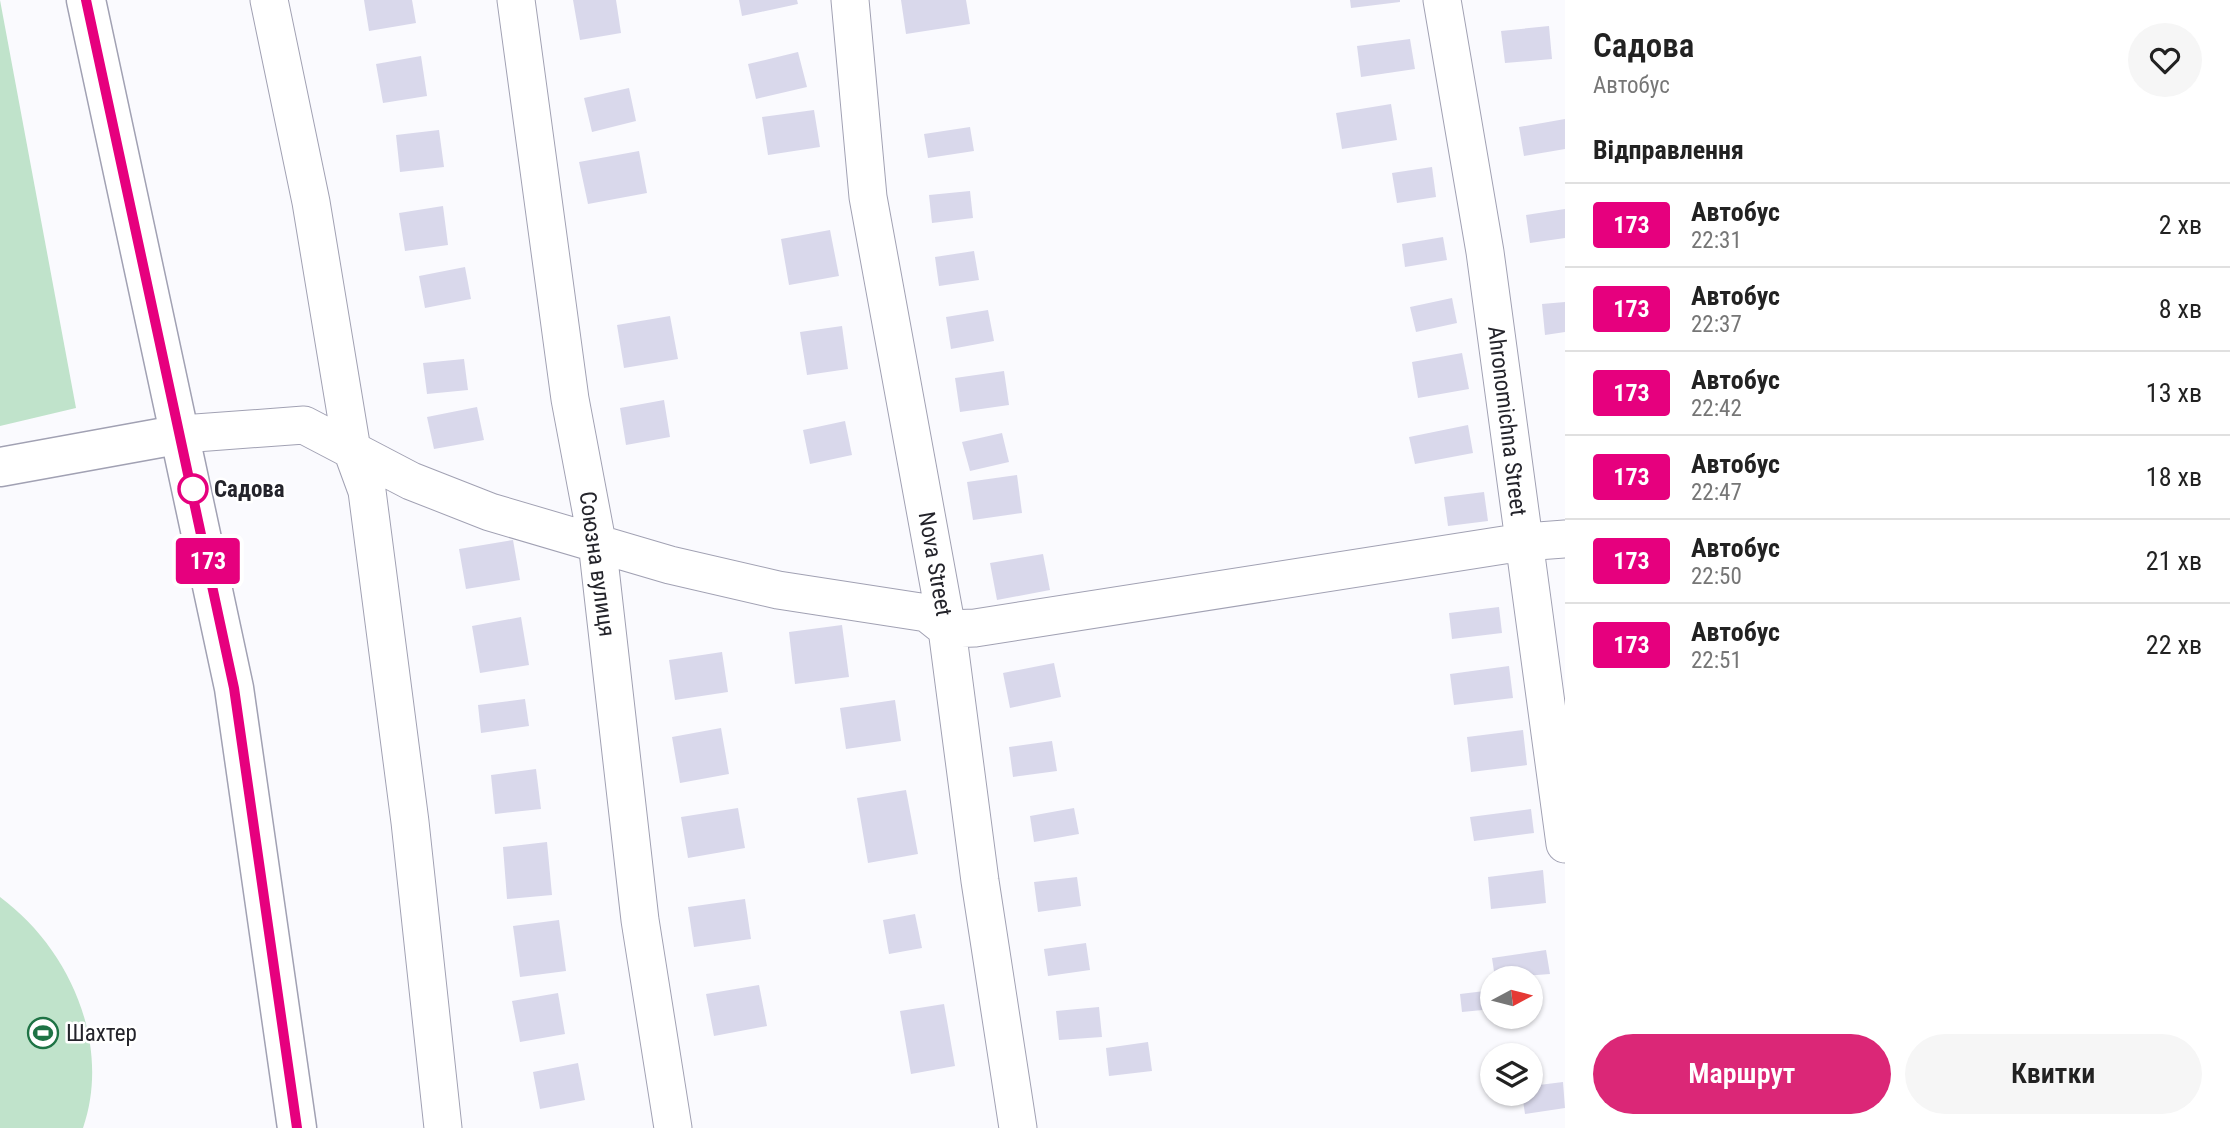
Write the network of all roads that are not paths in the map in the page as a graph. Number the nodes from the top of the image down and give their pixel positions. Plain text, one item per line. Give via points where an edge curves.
1 (86, 0) edge
2 (269, 0) edge
3 (516, 0) edge
4 (850, 0) edge
5 (1442, 0) edge
6 (182, 434) junction
7 (352, 450) junction
8 (0, 467) edge
9 (1565, 539) edge
10 (597, 542) junction
11 (1523, 542) junction
12 (947, 629) junction
13 (1565, 844) edge
14 (297, 1128) edge
15 (443, 1128) edge
16 (673, 1128) edge
17 (1018, 1128) edge

1 - 6 main road
2 - 7 street via 313,215
3 - 10 street, Союзна вулиця via 570,399
4 - 12 street, Nova Street via 868,197
5 - 11 street, Ahronomichna Street via 1485,252
6 - 7 street via 304,425
6 - 8 main road
6 - 14 main road via 234,688
7 - 10 street via 411,481 490,512
7 - 15 street via 368,491
9 - 11 street
10 - 12 street via 670,565 778,590 927,613
10 - 16 street, Союзна вулиця via 640,920
11 - 12 street
11 - 13 street, Ahronomichna Street
12 - 17 street, Nova Street

